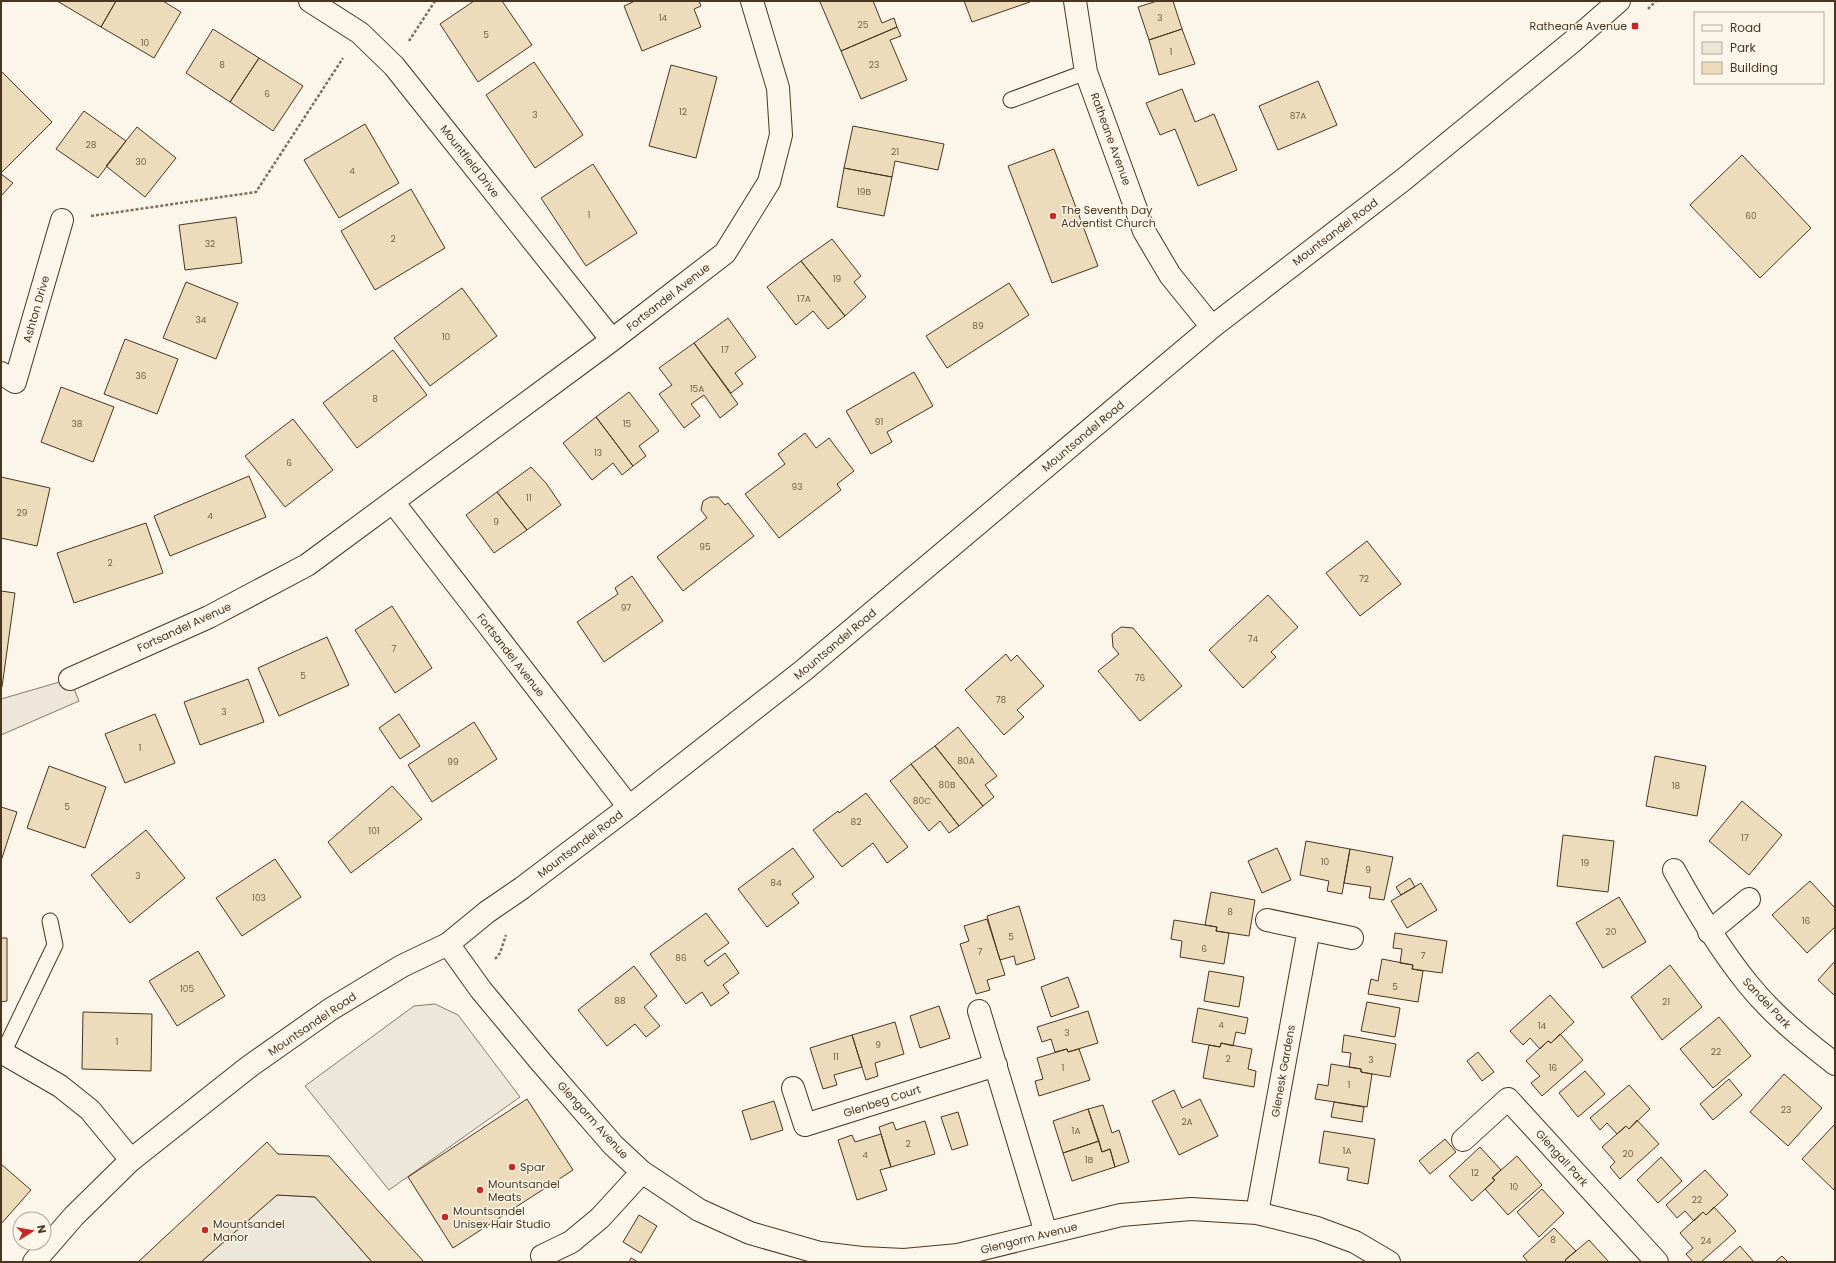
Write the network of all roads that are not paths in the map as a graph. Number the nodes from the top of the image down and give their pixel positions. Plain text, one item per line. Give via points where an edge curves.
1 (310, 1) edge
2 (752, 1) edge
3 (1075, 1) edge
4 (1619, 1) edge
5 (1086, 72) junction
6 (1011, 100) dead end
7 (62, 220) road end
8 (1212, 327) junction
9 (612, 340) junction
10 (1, 373) edge
11 (393, 502) junction
12 (70, 679) dead end
13 (629, 807) junction
14 (1674, 870) dead end
15 (1749, 899) dead end
16 (1267, 920) dead end
17 (50, 921) dead end
18 (1309, 929) junction
19 (1709, 932) junction
20 (1352, 938) dead end
21 (448, 944) junction
22 (979, 1010) dead end
23 (2, 1053) edge
24 (1835, 1064) edge
25 (996, 1065) junction
26 (793, 1088) dead end
27 (1463, 1140) dead end
28 (131, 1160) junction
29 (642, 1172) junction
30 (1257, 1213) junction
31 (1046, 1233) junction
32 (904, 1261) edge
33 (34, 1262) edge
34 (544, 1262) edge
35 (1389, 1262) edge
36 (1656, 1262) edge

1 - 9 street, Mountfield Drive via 360,32 394,66
2 - 9 street, Fortsandel Avenue via 778,88 781,135 769,182 725,253
3 - 5 street, Ratheane Avenue
4 - 8 street, Mountsandel Road via 1404,180
5 - 6 lane
5 - 8 street, Ratheane Avenue via 1144,231 1170,275
7 - 10 street, Ashton Drive via 15,382
8 - 13 street, Mountsandel Road via 804,670
9 - 11 street, Fortsandel Avenue
11 - 12 street, Fortsandel Avenue via 307,565 209,616
11 - 13 street, Fortsandel Avenue
13 - 21 street, Mountsandel Road
14 - 19 street, Sandel Park
15 - 19 street
16 - 18 street
17 - 23 lane via 55,945
18 - 20 street
18 - 30 street, Glenesk Gardens
19 - 24 street, Sandel Park via 1749,985 1794,1032
21 - 28 street, Mountsandel Road via 402,966 331,1009 250,1066
21 - 29 street, Glengorm Avenue via 481,990 540,1061 613,1145
22 - 25 street
23 - 28 street via 60,1086 90,1110
25 - 26 street, Glenbeg Court via 805,1125
25 - 31 street
27 - 36 street, Glengall Park via 1508,1099
28 - 33 street, Mountsandel Road via 74,1216
29 - 32 street, Glengorm Avenue via 699,1210 750,1233 820,1253
29 - 34 street via 600,1218 571,1242 542,1256
30 - 31 street, Glengorm Avenue via 1191,1209 1121,1215
30 - 35 street, Glengorm Avenue via 1317,1228 1355,1242
31 - 32 street, Glengorm Avenue via 958,1255

